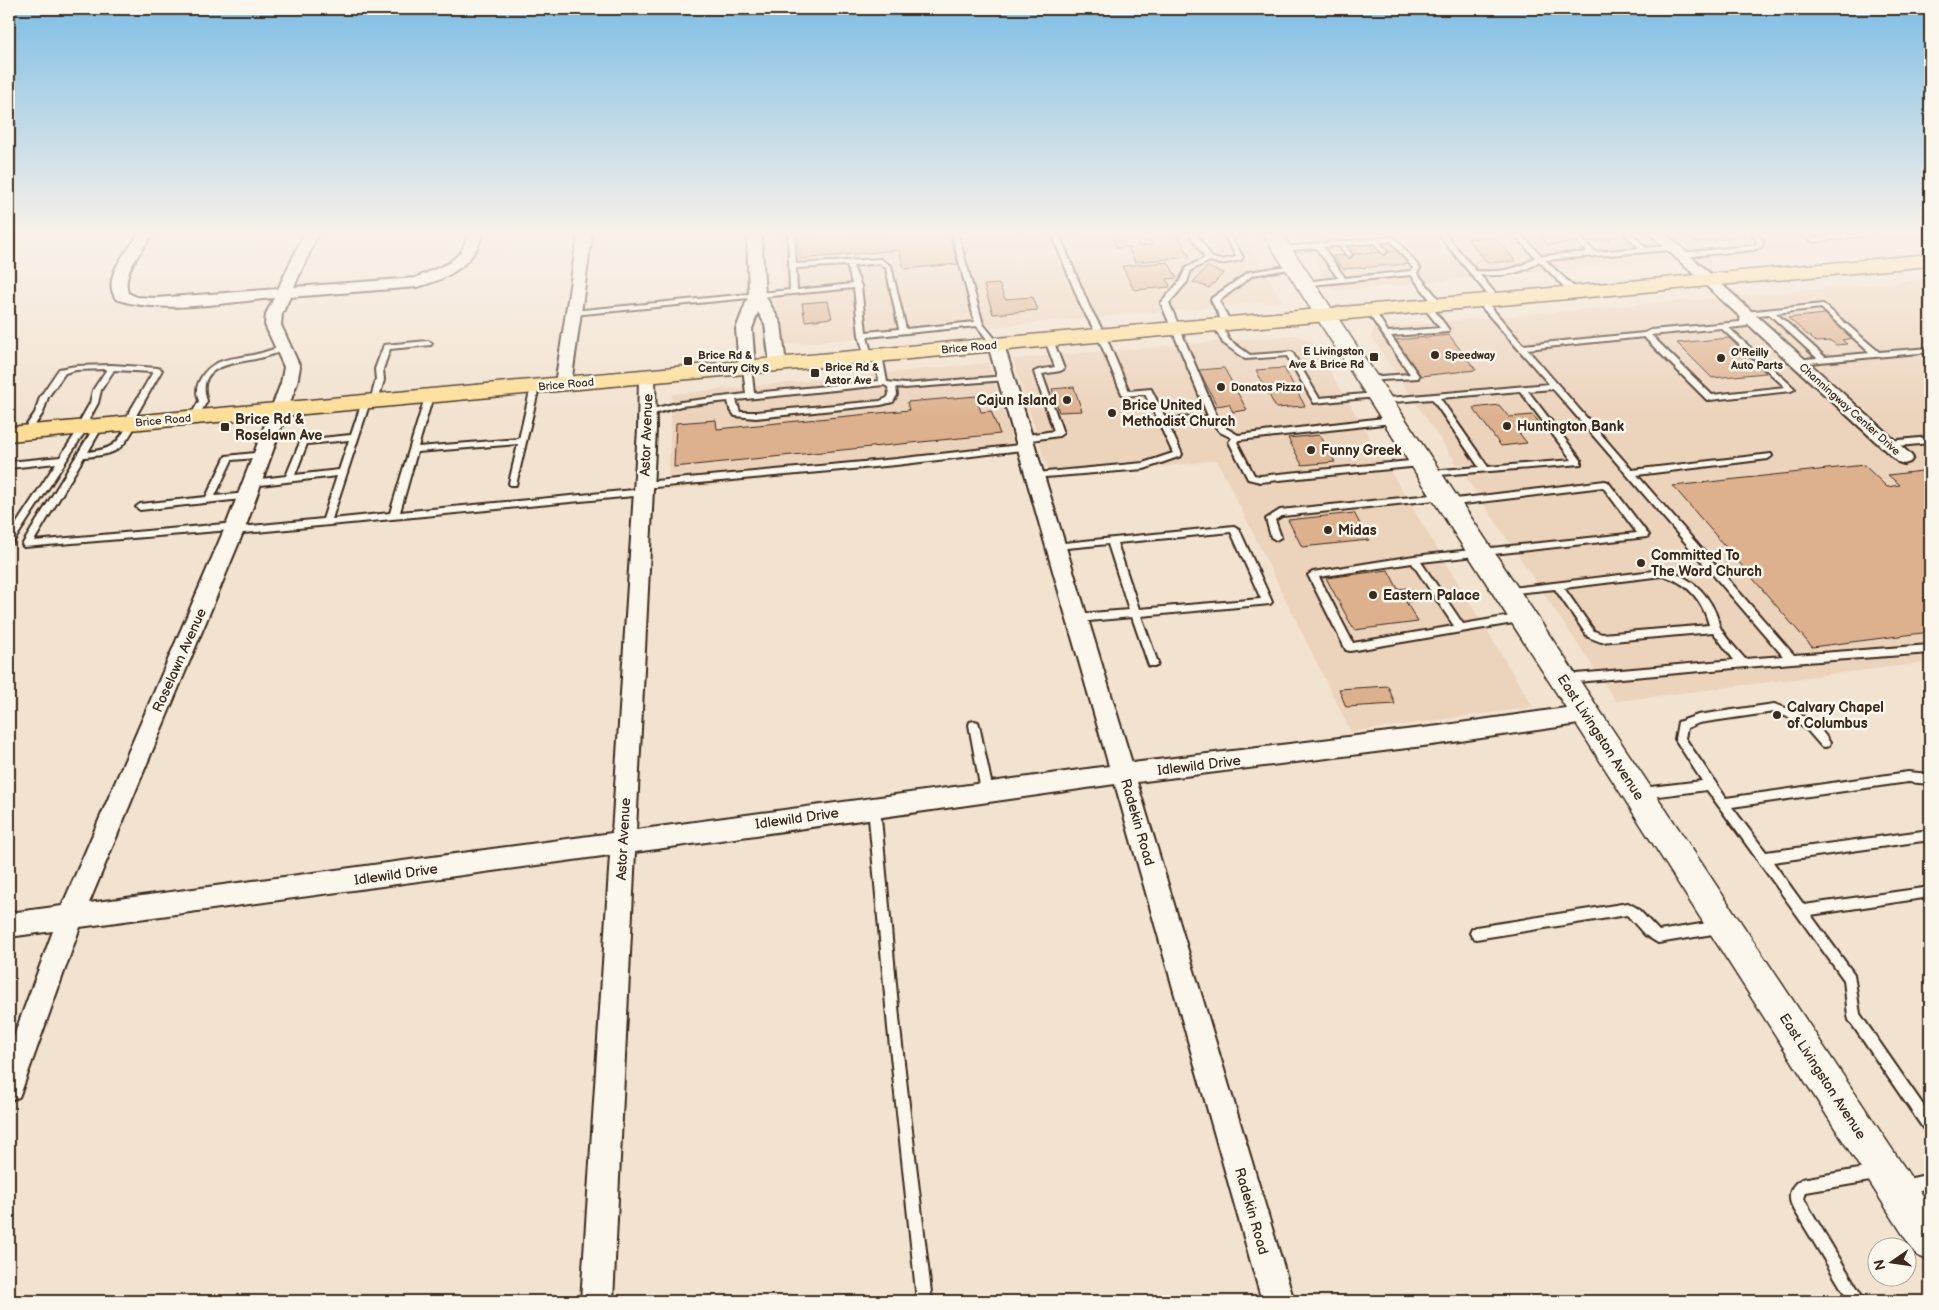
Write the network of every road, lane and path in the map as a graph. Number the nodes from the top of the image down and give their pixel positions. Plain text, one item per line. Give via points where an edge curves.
1 (120, 295) edge
2 (268, 295) edge
3 (282, 295) edge
4 (575, 295) edge
5 (756, 295) edge
6 (757, 295) joint
7 (857, 295) edge
8 (895, 295) edge
9 (971, 295) edge
10 (1080, 295) edge
11 (1172, 295) edge
12 (1221, 295) edge
13 (1311, 295) edge
14 (1427, 295) edge
15 (1485, 295) edge
16 (1540, 295) edge
17 (1724, 295) edge
18 (1488, 300) junction
19 (1433, 305) junction
20 (1370, 310) junction
21 (1770, 311) junction
22 (573, 313) junction
23 (1323, 314) junction
24 (1745, 314) junction
25 (979, 324) junction
26 (1222, 324) junction
27 (1723, 326) junction
28 (1175, 328) junction
29 (902, 331) junction
30 (1387, 334) junction
31 (863, 335) junction
32 (1101, 335) junction
33 (1646, 335) junction
34 (1049, 340) junction
35 (428, 343) dead end
36 (996, 345) junction
37 (1523, 347) junction
38 (283, 348) junction
39 (1930, 350) edge
40 (1877, 354) junction
41 (873, 356) junction
42 (1824, 360) junction
43 (1798, 362) junction
44 (778, 365) junction
45 (112, 367) junction
46 (747, 367) junction
47 (647, 377) junction
48 (1006, 378) junction
49 (883, 383) junction
50 (563, 384) junction
51 (892, 385) junction
52 (1555, 386) junction
53 (535, 387) junction
54 (1522, 388) junction
55 (1374, 392) junction
56 (429, 396) junction
57 (750, 396) junction
58 (1434, 396) junction
59 (731, 398) junction
60 (370, 401) junction
61 (280, 410) junction
62 (647, 413) junction
63 (194, 417) junction
64 (1213, 418) junction
65 (1392, 420) junction
66 (1163, 422) junction
67 (130, 423) junction
68 (88, 427) junction
69 (17, 433) edge
70 (354, 437) junction
71 (1237, 438) junction
72 (1930, 440) edge
73 (523, 441) junction
74 (1026, 443) junction
75 (1888, 444) junction
76 (414, 450) junction
77 (81, 455) junction
78 (264, 455) junction
79 (1768, 456) dead end
80 (1904, 458) dead end
81 (62, 460) junction
82 (9, 465) edge
83 (1424, 469) junction
84 (1485, 469) junction
85 (342, 473) junction
86 (1630, 473) junction
87 (1036, 476) junction
88 (289, 478) junction
89 (513, 483) dead end
90 (644, 488) junction
91 (250, 490) junction
92 (209, 500) junction
93 (1444, 500) junction
94 (140, 507) dead end
95 (394, 516) junction
96 (326, 523) junction
97 (235, 529) junction
98 (1276, 537) dead end
99 (1112, 541) junction
100 (9, 542) edge
101 (1057, 546) junction
102 (1480, 554) junction
103 (1414, 559) junction
104 (1557, 585) junction
105 (1513, 605) junction
106 (1135, 613) junction
107 (1078, 618) junction
108 (1461, 628) junction
109 (1715, 628) junction
110 (1930, 649) edge
111 (1792, 658) junction
112 (1153, 663) dead end
113 (1742, 663) junction
114 (1563, 679) junction
115 (1586, 714) junction
116 (974, 726) dead end
117 (1825, 743) dead end
118 (1124, 774) junction
119 (1930, 779) edge
120 (1710, 785) junction
121 (987, 791) junction
122 (1638, 794) junction
123 (1724, 803) junction
124 (874, 807) junction
125 (1930, 835) edge
126 (622, 842) junction
127 (1763, 858) junction
128 (1930, 892) edge
129 (1801, 911) junction
130 (71, 916) junction
131 (9, 925) edge
132 (1725, 926) junction
133 (1476, 933) dead end
134 (9, 1087) edge
135 (1930, 1126) edge
136 (1890, 1179) junction
137 (1930, 1181) edge
138 (1930, 1241) edge
139 (597, 1301) edge
140 (925, 1301) edge
141 (1278, 1301) edge
142 (1858, 1301) edge

1 - 2 street via 144,303 167,303
3 - 38 street, Roselawn Avenue via 272,325
4 - 22 street
5 - 22 lane
6 - 44 street via 773,324
6 - 46 street via 744,329
7 - 31 lane
8 - 29 lane
9 - 25 lane
10 - 32 lane
11 - 28 lane via 1165,303
12 - 26 lane via 1215,300
13 - 23 main road, East Livingston Avenue
14 - 19 lane
15 - 18 lane
16 - 18 main road, Brice Road
17 - 24 street, Channingway Center Drive
18 - 19 main road, Brice Road
18 - 37 lane
19 - 20 main road, Brice Road
19 - 30 lane via 1445,330
20 - 23 main road, Brice Road
20 - 30 lane
21 - 24 lane
21 - 40 lane via 1823,306
21 - 42 lane
22 - 50 street
23 - 26 main road, Brice Road
23 - 55 main road, East Livingston Avenue
24 - 27 lane via 1744,324
24 - 43 street, Channingway Center Drive
25 - 29 lane
25 - 36 lane
26 - 28 main road, Brice Road
26 - 55 lane via 1226,340 1248,357 1289,354 1316,400
27 - 33 lane
27 - 33 lane via 1791,389 1710,398
28 - 32 main road, Brice Road
28 - 64 lane
29 - 31 lane
30 - 55 lane via 1415,376
31 - 41 lane
32 - 34 main road, Brice Road
32 - 66 lane via 1126,394 1148,391
33 - 37 lane
34 - 36 main road, Brice Road
34 - 74 lane via 1060,369 1038,372 1059,433
35 - 60 lane via 387,347 379,369 380,380
36 - 41 main road, Brice Road
36 - 48 street, Radekin Road
37 - 52 lane
38 - 61 street, Roselawn Avenue via 292,367
38 - 63 lane via 260,356 218,362 207,372 200,392 203,401
39 - 40 lane
40 - 42 lane
41 - 44 main road, Brice Road
41 - 49 lane
42 - 43 lane
43 - 75 street, Channingway Center Drive
44 - 46 main road, Brice Road
45 - 67 lane via 158,370
45 - 68 lane via 97,390
45 - 69 lane via 62,371 38,413
46 - 47 main road, Brice Road
46 - 57 lane
47 - 50 main road, Brice Road
47 - 62 street, Astor Avenue
48 - 51 lane
48 - 74 street, Radekin Road
49 - 51 lane
49 - 57 lane
50 - 53 main road, Brice Road
51 - 59 lane via 890,400 881,403 746,416 738,414
52 - 54 lane
52 - 86 lane
53 - 56 main road, Brice Road
53 - 73 lane
54 - 58 lane
54 - 84 lane via 1578,462
55 - 58 lane
55 - 65 main road, East Livingston Avenue
56 - 60 main road, Brice Road
56 - 76 lane
57 - 59 lane
58 - 84 lane
59 - 62 lane via 681,404
60 - 61 main road, Brice Road
60 - 70 lane
61 - 63 main road, Brice Road
61 - 78 street, Roselawn Avenue
62 - 90 street, Astor Avenue
63 - 67 main road, Brice Road
64 - 66 lane
64 - 71 lane via 1223,430
65 - 71 lane
65 - 83 main road, East Livingston Avenue
66 - 87 lane via 1178,454 1144,466
67 - 68 main road, Brice Road
67 - 77 lane via 118,448
68 - 69 main road, Brice Road
68 - 77 lane
68 - 81 lane
70 - 85 lane
70 - 88 lane via 304,442
71 - 83 lane via 1233,442 1251,477 1260,480
72 - 75 lane
73 - 76 lane
73 - 89 lane
74 - 87 street, Radekin Road
74 - 90 lane via 887,463
75 - 80 street, Channingway Center Drive
76 - 95 lane
77 - 97 lane via 27,545
78 - 91 street, Roselawn Avenue
78 - 92 lane via 229,458
79 - 86 lane
81 - 82 lane
81 - 100 lane
83 - 84 lane
83 - 93 main road, East Livingston Avenue
85 - 88 lane
85 - 96 lane
86 - 111 lane
87 - 101 street, Radekin Road
88 - 91 lane
90 - 95 lane
90 - 126 street, Astor Avenue
91 - 92 lane
91 - 97 street, Roselawn Avenue
92 - 94 lane
93 - 98 lane via 1280,513 1270,519
93 - 102 main road, East Livingston Avenue
93 - 102 lane via 1605,484 1644,535
95 - 96 lane
96 - 97 lane
97 - 130 street, Roselawn Avenue
99 - 101 lane
99 - 106 lane
99 - 106 lane via 1234,529 1267,602
101 - 107 street, Radekin Road
102 - 103 lane
102 - 105 main road, East Livingston Avenue
103 - 108 lane
103 - 108 lane via 1313,575 1350,647
104 - 105 lane
104 - 109 lane via 1592,634 1601,638
104 - 109 lane via 1676,574 1702,596
105 - 108 lane
105 - 114 main road, East Livingston Avenue
106 - 107 lane
106 - 112 lane
107 - 118 street, Radekin Road
109 - 113 lane
110 - 111 lane
111 - 113 lane
113 - 114 lane
114 - 115 main road, East Livingston Avenue
115 - 118 street, Idlewild Drive
115 - 122 main road, East Livingston Avenue
116 - 121 lane
117 - 120 lane via 1794,715 1774,708 1698,719 1682,726 1680,739
118 - 121 street, Idlewild Drive
118 - 141 street, Radekin Road
119 - 123 lane via 1908,777
120 - 122 lane
120 - 123 lane
121 - 124 street, Idlewild Drive
122 - 132 main road, East Livingston Avenue
123 - 127 lane
124 - 126 street, Idlewild Drive
124 - 140 lane via 894,1028
125 - 127 lane
126 - 130 street, Idlewild Drive
126 - 139 street, Astor Avenue
127 - 129 lane
128 - 129 lane
129 - 135 lane via 1850,978 1854,1016
130 - 131 street, Idlewild Drive
130 - 134 street, Roselawn Avenue
132 - 133 lane via 1658,937 1649,933 1636,914 1628,909
132 - 136 main road, East Livingston Avenue
136 - 137 lane
136 - 138 main road, East Livingston Avenue
136 - 142 lane via 1802,1186 1797,1192 1797,1201

